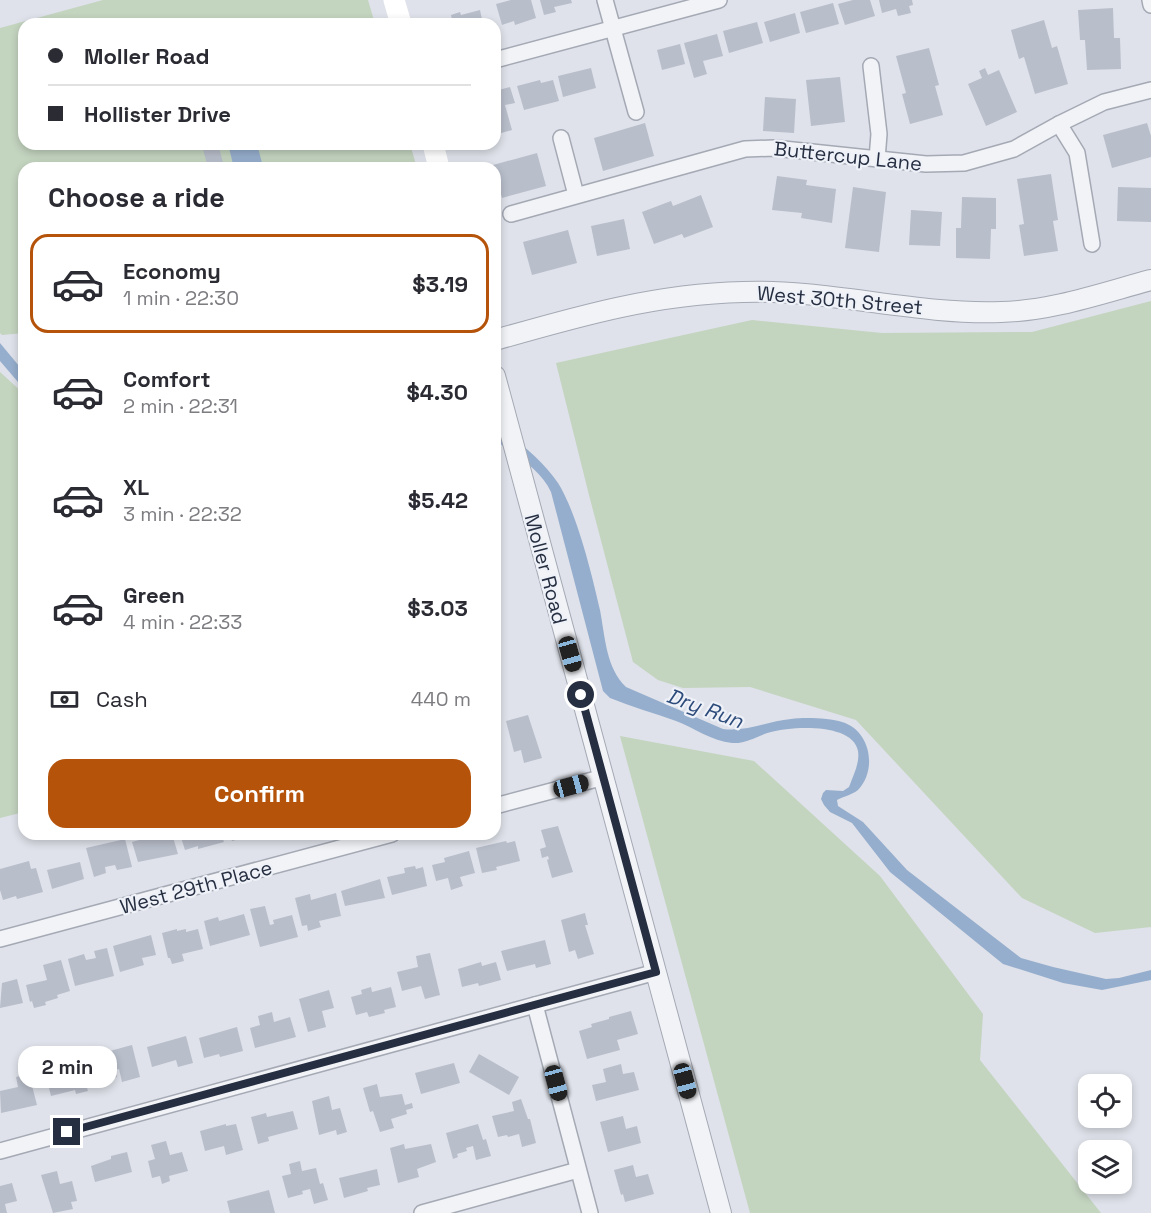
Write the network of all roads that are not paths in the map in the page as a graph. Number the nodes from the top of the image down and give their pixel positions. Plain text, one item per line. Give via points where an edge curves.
1 (394, 0) edge
2 (605, 0) edge
3 (719, 0) edge
4 (1150, 0) edge
5 (1151, 5) edge
6 (398, 18) edge
7 (613, 29) junction
8 (501, 58) edge
9 (871, 66) dead end
10 (1151, 90) edge
11 (636, 112) dead end
12 (1059, 123) junction
13 (561, 138) dead end
14 (877, 159) junction
15 (576, 195) junction
16 (511, 214) dead end
17 (1092, 243) dead end
18 (1151, 280) edge
19 (501, 338) edge
20 (501, 401) edge
21 (604, 777) junction
22 (501, 804) edge
23 (370, 840) edge
24 (0, 939) edge
25 (656, 972) junction
26 (535, 1005) junction
27 (0, 1151) edge
28 (578, 1170) junction
29 (422, 1213) edge
30 (590, 1213) edge
31 (721, 1213) edge

1 - 6 main road
2 - 7 street
3 - 7 street
4 - 5 street
7 - 8 street
7 - 11 street
9 - 14 street via 879,134
10 - 12 street, Buttercup Lane via 1104,102
12 - 14 street, Buttercup Lane via 1014,149 964,163 932,165
12 - 17 street via 1077,153
13 - 15 street
14 - 15 street, Buttercup Lane via 774,148 745,150
15 - 16 street, Buttercup Lane
18 - 19 street, West 30th Street via 1043,308 998,312 794,293 698,294 634,303
20 - 21 street, Moller Road
21 - 22 street
21 - 25 street, Moller Road
23 - 24 street, West 29th Place
25 - 26 street
25 - 31 street, Moller Road
26 - 27 street
26 - 28 street
28 - 29 street
28 - 30 street

